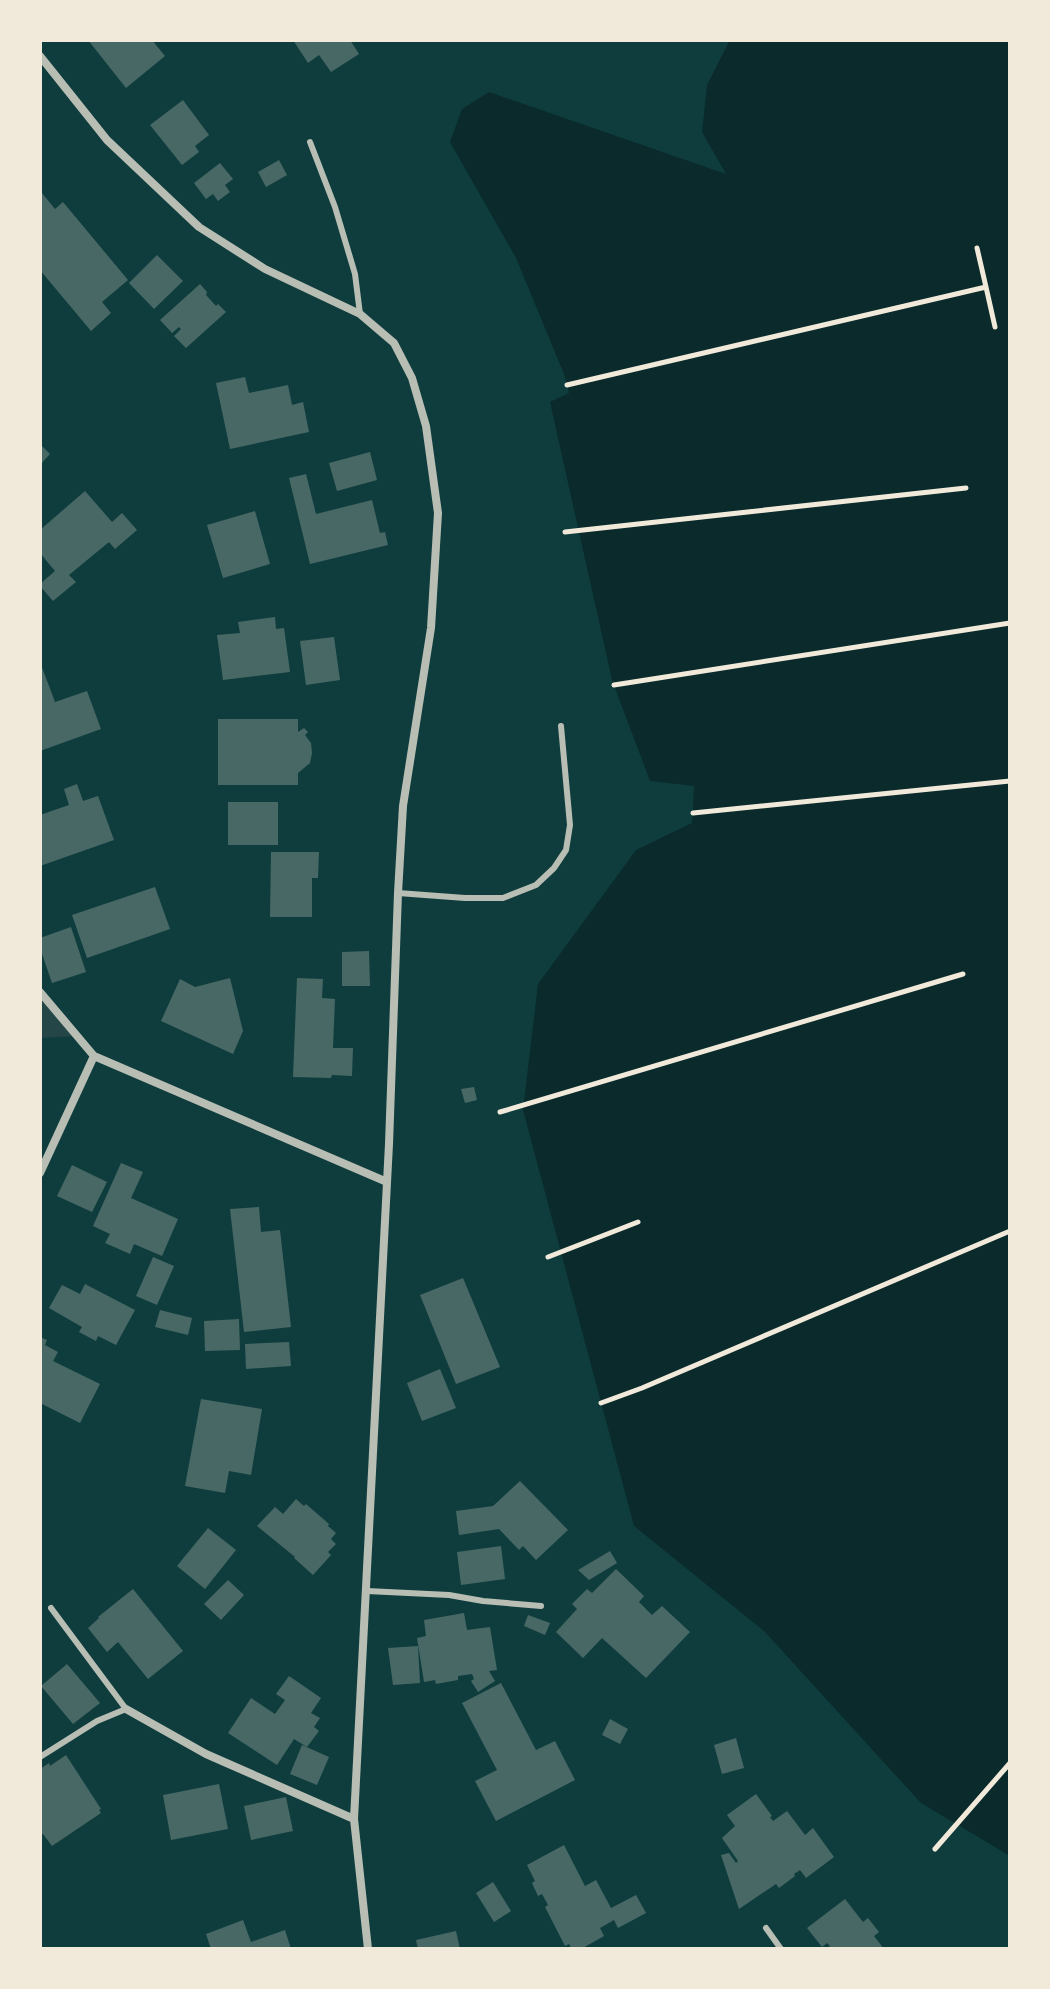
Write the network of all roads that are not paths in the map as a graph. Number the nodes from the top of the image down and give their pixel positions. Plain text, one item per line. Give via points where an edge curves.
1 (40, 56) edge
2 (310, 142) dead end
3 (360, 314) junction
4 (561, 726) dead end
5 (398, 893) junction
6 (40, 992) edge
7 (94, 1056) junction
8 (40, 1173) edge
9 (387, 1182) junction
10 (367, 1591) junction
11 (541, 1606) dead end
12 (51, 1608) dead end
13 (126, 1709) junction
14 (40, 1757) edge
15 (354, 1819) junction
16 (766, 1928) dead end
17 (368, 1949) edge
18 (781, 1949) edge

1 - 3 street via 107,140 199,227 265,269
2 - 3 lane via 355,274
3 - 5 street via 394,343 412,378 426,426 438,513 431,628 403,806
4 - 5 lane via 570,825 566,850 554,868 536,885 503,898
5 - 9 street
6 - 7 street
7 - 8 street
7 - 9 street
9 - 10 street
10 - 11 lane
10 - 15 street
12 - 13 lane
13 - 14 lane
13 - 15 street via 206,1754
15 - 17 street
16 - 18 lane

